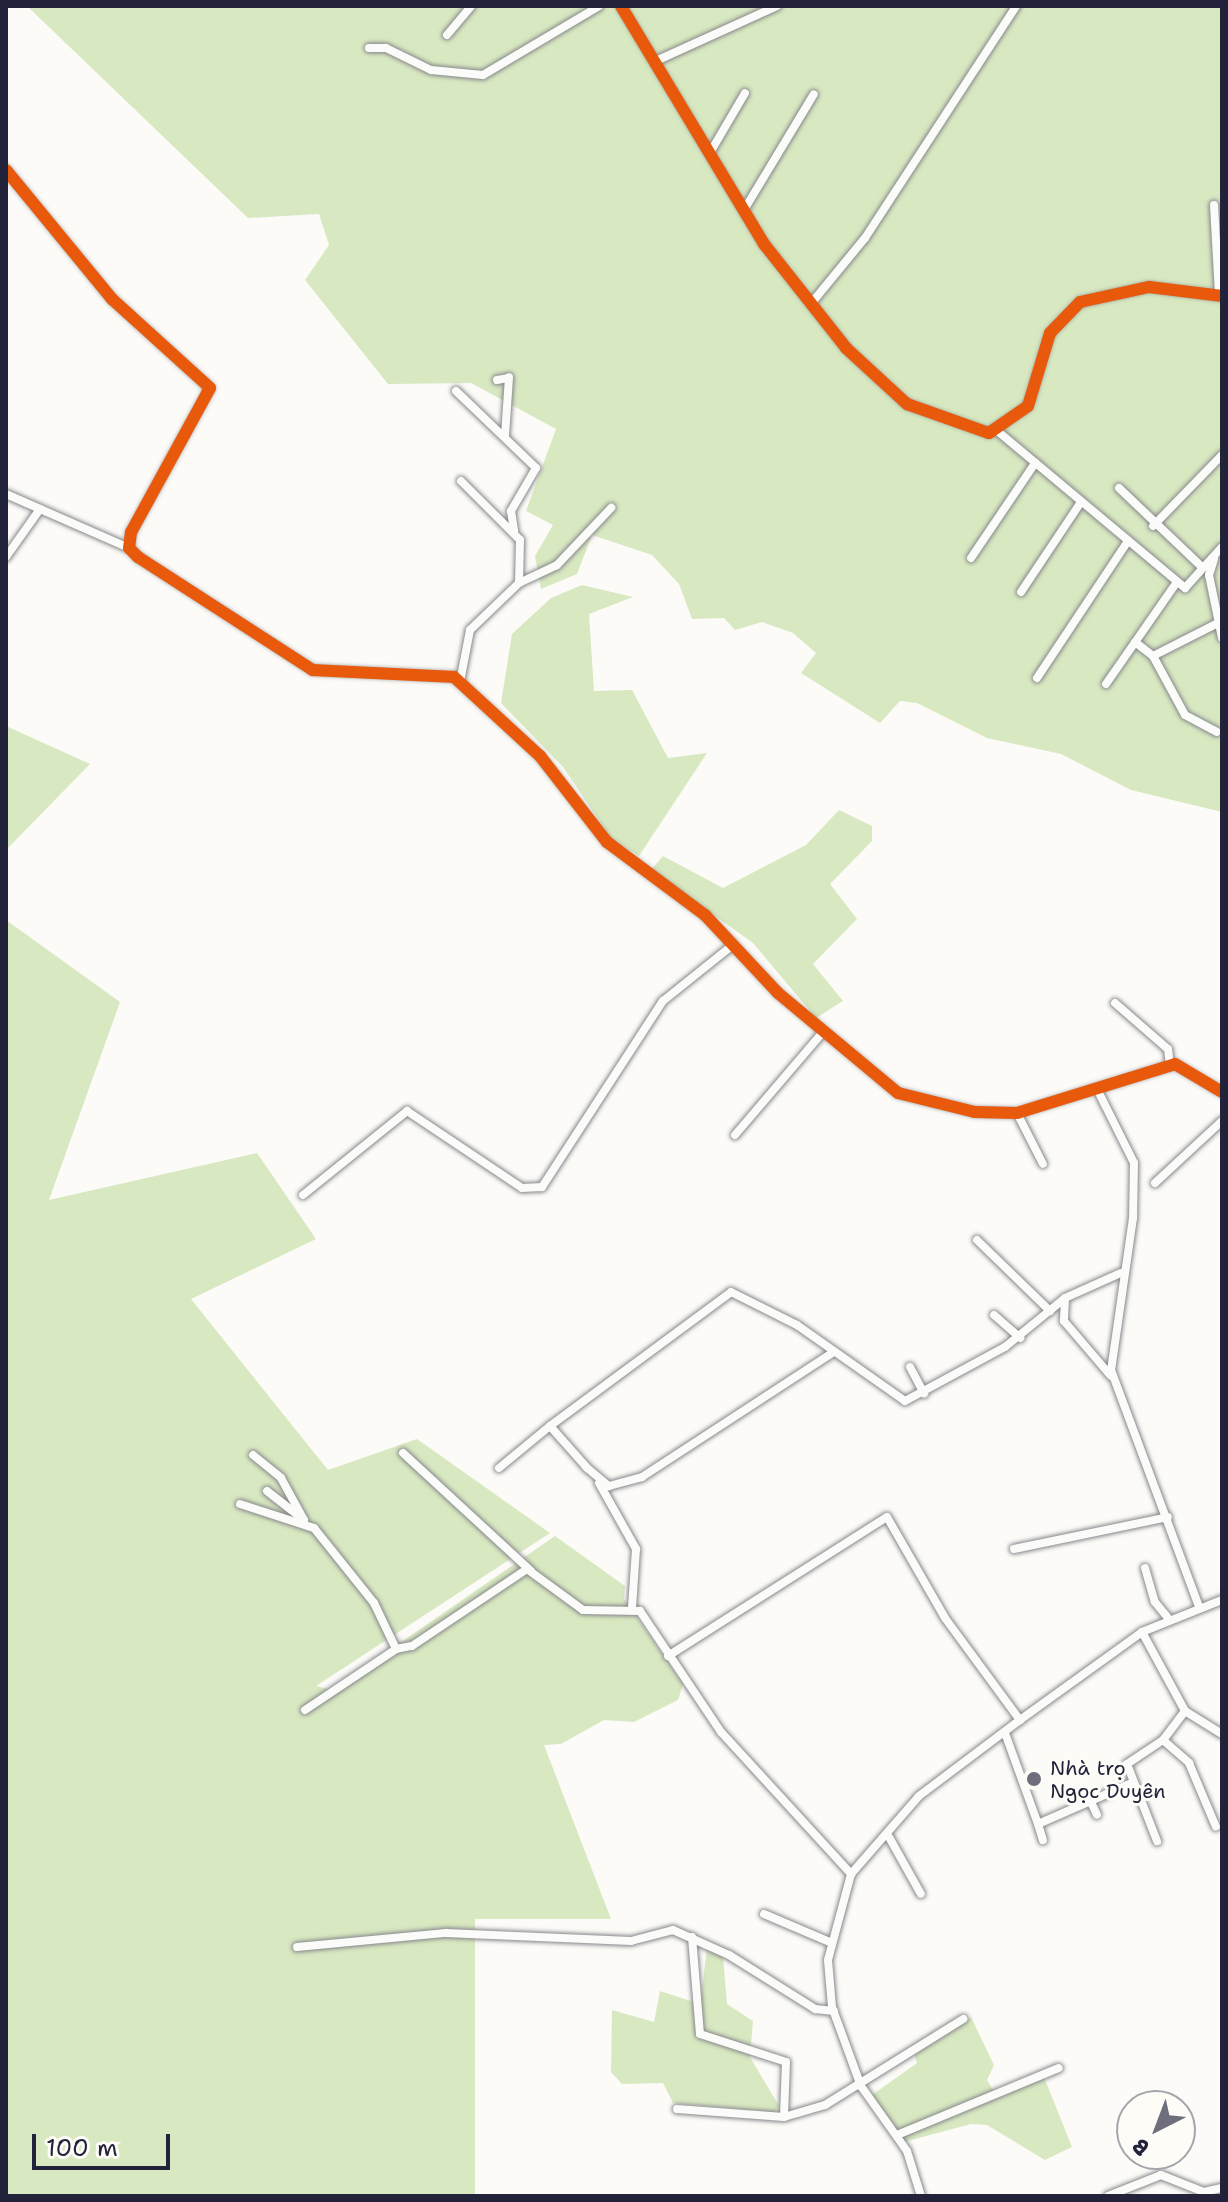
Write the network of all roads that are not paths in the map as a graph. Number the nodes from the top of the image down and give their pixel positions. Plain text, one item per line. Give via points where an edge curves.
1 (471, 6) edge
2 (599, 6) edge
3 (621, 6) edge
4 (777, 6) edge
5 (1016, 6) edge
6 (447, 35) dead end
7 (369, 48) dead end
8 (658, 60) junction
9 (745, 93) dead end
10 (814, 94) dead end
11 (711, 151) junction
12 (6, 170) edge
13 (1214, 205) dead end
14 (744, 210) junction
15 (1221, 296) edge
16 (814, 300) junction
17 (497, 380) dead end
18 (456, 391) dead end
19 (995, 429) junction
20 (505, 436) junction
21 (1222, 455) edge
22 (1035, 463) junction
23 (461, 481) dead end
24 (1119, 488) dead end
25 (6, 494) edge
26 (1081, 502) junction
27 (611, 508) dead end
28 (40, 509) junction
29 (1153, 526) junction
30 (514, 531) junction
31 (1128, 541) junction
32 (1222, 547) edge
33 (129, 548) junction
34 (1215, 555) junction
35 (6, 557) edge
36 (971, 558) dead end
37 (1203, 568) junction
38 (1177, 582) junction
39 (519, 583) junction
40 (1021, 592) dead end
41 (1218, 622) edge
42 (1222, 638) edge
43 (1135, 642) junction
44 (1153, 656) junction
45 (1037, 678) dead end
46 (460, 682) junction
47 (1106, 684) dead end
48 (1217, 732) dead end
49 (733, 945) junction
50 (1115, 1003) dead end
51 (822, 1033) junction
52 (1170, 1065) junction
53 (1098, 1091) junction
54 (1222, 1092) edge
55 (1017, 1113) junction
56 (1222, 1121) edge
57 (735, 1135) dead end
58 (1043, 1164) dead end
59 (1155, 1183) dead end
60 (303, 1195) dead end
61 (977, 1240) dead end
62 (1121, 1273) junction
63 (1065, 1298) junction
64 (1050, 1311) junction
65 (994, 1315) dead end
66 (1020, 1338) junction
67 (834, 1352) junction
68 (910, 1367) dead end
69 (1114, 1379) junction
70 (924, 1393) junction
71 (550, 1426) junction
72 (403, 1453) dead end
73 (253, 1455) dead end
74 (586, 1467) junction
75 (499, 1468) dead end
76 (267, 1491) dead end
77 (240, 1504) dead end
78 (1168, 1517) junction
79 (304, 1520) junction
80 (1014, 1549) dead end
81 (1145, 1568) dead end
82 (531, 1572) junction
83 (1222, 1600) edge
84 (1199, 1606) junction
85 (632, 1608) junction
86 (1169, 1619) junction
87 (1142, 1632) junction
88 (396, 1649) junction
89 (668, 1656) junction
90 (305, 1710) dead end
91 (1185, 1711) junction
92 (1020, 1720) junction
93 (1005, 1733) junction
94 (1222, 1734) edge
95 (1163, 1740) junction
96 (1132, 1783) junction
97 (1091, 1802) junction
98 (1097, 1815) dead end
99 (1038, 1824) junction
100 (1216, 1827) dead end
101 (889, 1837) junction
102 (1043, 1840) dead end
103 (1157, 1841) dead end
104 (851, 1874) junction
105 (921, 1894) dead end
106 (764, 1914) dead end
107 (692, 1937) junction
108 (832, 1943) junction
109 (297, 1947) dead end
110 (834, 2011) junction
111 (963, 2019) dead end
112 (1059, 2068) dead end
113 (861, 2086) junction
114 (677, 2109) dead end
115 (784, 2117) junction
116 (897, 2135) junction
117 (1222, 2188) edge
118 (921, 2196) edge
119 (1108, 2196) edge

1 - 6 street
2 - 7 street via 483,75 431,70 386,48
3 - 8 street
4 - 8 street
5 - 16 street via 865,238
8 - 11 street
9 - 11 street
10 - 14 street
11 - 14 street
12 - 33 street via 106,292 210,388 131,532
13 - 15 street
14 - 16 street
15 - 19 street via 1149,287 1080,302 1050,333 1028,406
16 - 19 street via 846,348 900,400 970,432
17 - 20 street via 508,378
18 - 20 street
19 - 22 street
20 - 30 street via 536,468 511,511
21 - 29 street
22 - 26 street
22 - 36 street
23 - 30 street
24 - 29 street
25 - 28 street
26 - 31 street
26 - 40 street
27 - 39 street via 557,565
28 - 33 street
28 - 35 street
29 - 37 street
30 - 39 street
31 - 38 street
31 - 45 street
32 - 34 street
33 - 46 street via 313,670 443,672
34 - 37 street
34 - 41 street
37 - 38 street via 1185,588
38 - 43 street
39 - 46 street via 470,630
41 - 42 street
41 - 44 street
43 - 44 street
43 - 47 street
44 - 48 street via 1185,715
46 - 49 street via 540,756 607,842 705,915
49 - 51 street
49 - 60 street via 663,1001 542,1187 522,1188 407,1111
50 - 52 street via 1168,1049
51 - 55 street via 898,1093 975,1112
51 - 57 street
52 - 53 street
52 - 54 street
53 - 55 street
53 - 62 street via 1134,1163 1133,1218
55 - 58 street
56 - 59 street
61 - 64 street
62 - 63 street
62 - 69 street via 1110,1352
63 - 64 street
63 - 69 street via 1064,1321
64 - 66 street
65 - 66 street
66 - 70 street
67 - 70 street via 899,1399
67 - 71 street via 731,1292
67 - 74 street via 642,1477 609,1486
68 - 70 street
69 - 78 street
71 - 74 street
71 - 75 street
72 - 82 street
73 - 79 street via 281,1478
74 - 85 street via 631,1533
76 - 79 street
77 - 79 street
78 - 80 street
78 - 84 street
79 - 88 street via 374,1603
81 - 86 street
82 - 85 street via 583,1610
82 - 88 street via 515,1574 412,1646
83 - 84 street
84 - 86 street
85 - 89 street
86 - 87 street
87 - 91 street
87 - 92 street
88 - 90 street
89 - 92 street via 887,1517 953,1631
89 - 104 street via 721,1732
91 - 94 street
91 - 95 street
92 - 93 street
93 - 99 street
93 - 101 street via 919,1796
95 - 96 street via 1128,1762
95 - 100 street via 1189,1763
96 - 97 street
96 - 103 street
97 - 98 street
97 - 99 street
99 - 102 street
101 - 104 street
101 - 105 street
104 - 108 street
106 - 108 street
107 - 109 street via 673,1930 631,1941 446,1933
107 - 110 street via 815,2009
107 - 115 street via 700,2034 786,2062
108 - 110 street
110 - 113 street
111 - 113 street
112 - 116 street
113 - 115 street
113 - 116 street
114 - 115 street
116 - 118 street
117 - 119 street via 1204,2192 1161,2175

